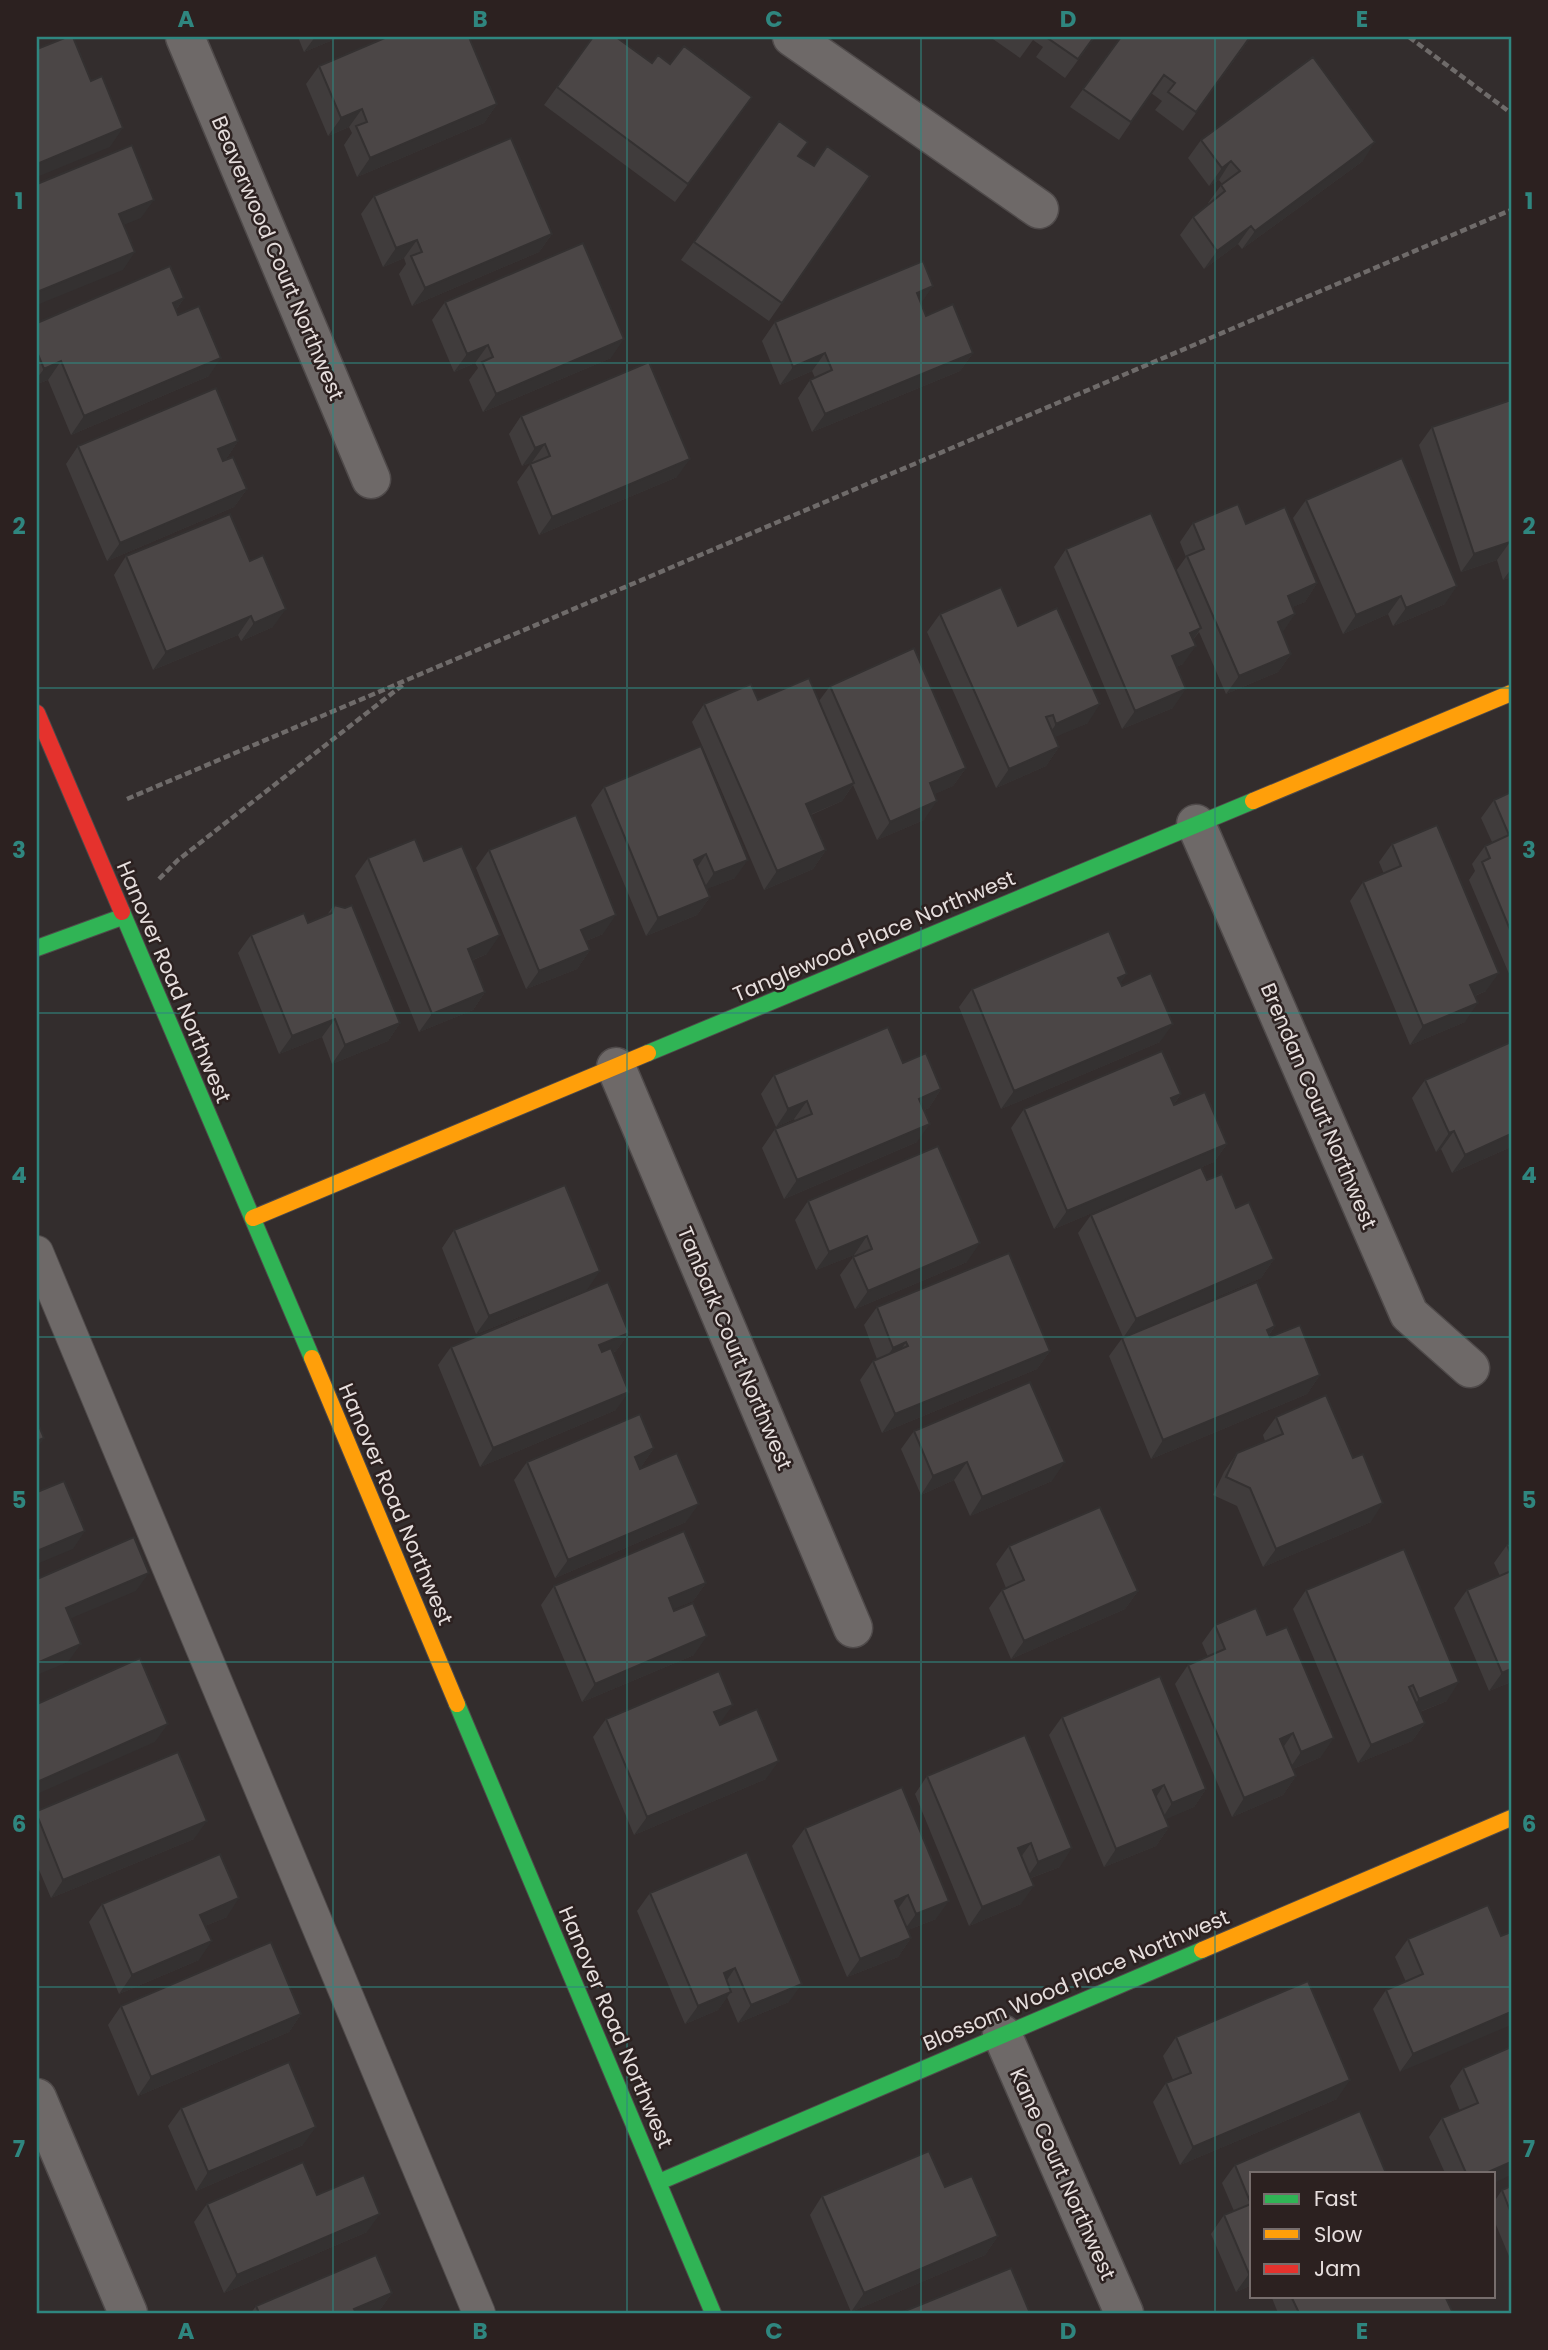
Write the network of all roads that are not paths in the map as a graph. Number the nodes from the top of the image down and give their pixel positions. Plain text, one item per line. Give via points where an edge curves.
1 (184, 37) edge
2 (792, 37) edge
3 (1039, 209) dead end
4 (371, 478) dead end
5 (1511, 693) edge
6 (37, 713) edge
7 (64, 778) junction
8 (46, 785) dead end
9 (1196, 824) junction
10 (122, 916) junction
11 (37, 948) edge
12 (616, 1067) junction
13 (253, 1218) junction
14 (37, 1252) edge
15 (1470, 1368) dead end
16 (853, 1628) dead end
17 (1511, 1818) edge
18 (1002, 2034) junction
19 (37, 2098) edge
20 (659, 2182) junction
21 (128, 2313) edge
22 (479, 2313) edge
23 (713, 2313) edge
24 (1124, 2313) edge

1 - 4 street, Beaverwood Court Northwest
2 - 3 street
5 - 9 street, Tanglewood Place Northwest
6 - 7 street, Hanover Road Northwest
7 - 8 street
7 - 10 street, Hanover Road Northwest
9 - 12 street, Tanglewood Place Northwest
9 - 15 street, Brendan Court Northwest via 1409,1314
10 - 11 street
10 - 13 street, Hanover Road Northwest
12 - 13 street, Tanglewood Place Northwest
12 - 16 street, Tanbark Court Northwest
13 - 20 street, Hanover Road Northwest
14 - 22 lane
17 - 18 street, Blossom Wood Place Northwest
18 - 20 street, Blossom Wood Place Northwest
18 - 24 street, Kane Court Northwest
19 - 21 street
20 - 23 street, Hanover Road Northwest

